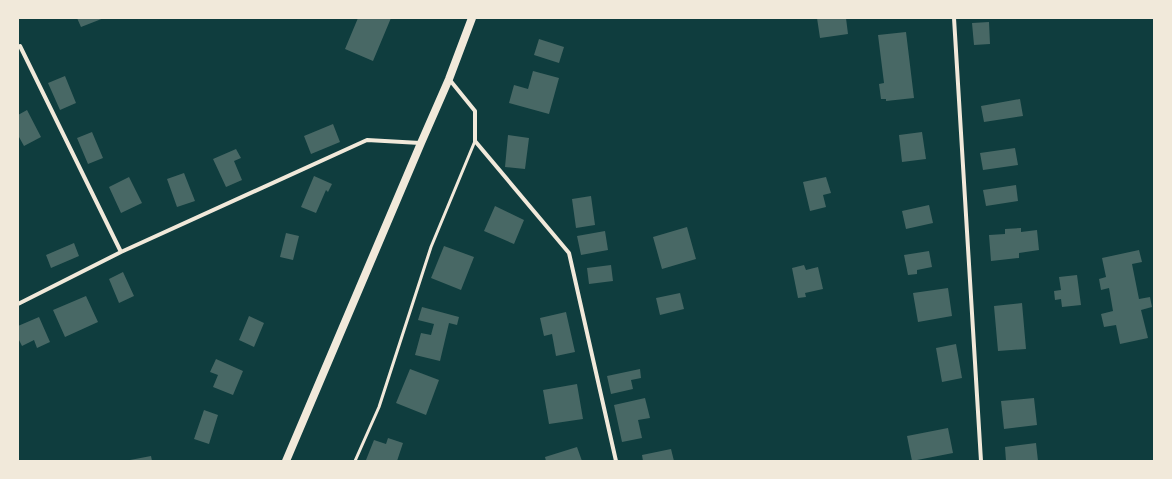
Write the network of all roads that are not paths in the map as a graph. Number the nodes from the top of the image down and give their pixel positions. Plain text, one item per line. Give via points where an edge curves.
1 (472, 18) edge
2 (954, 18) edge
3 (20, 46) dead end
4 (450, 79) junction
5 (475, 141) junction
6 (421, 143) junction
7 (121, 252) junction
8 (18, 304) edge
9 (286, 461) edge
10 (355, 461) edge
11 (616, 461) edge
12 (981, 461) edge

1 - 4 main road
2 - 12 street
3 - 7 street
4 - 5 street via 475,111
4 - 6 main road
5 - 10 lane via 431,247 379,407
5 - 11 street via 569,253
6 - 7 street via 367,140
6 - 9 main road
7 - 8 street

